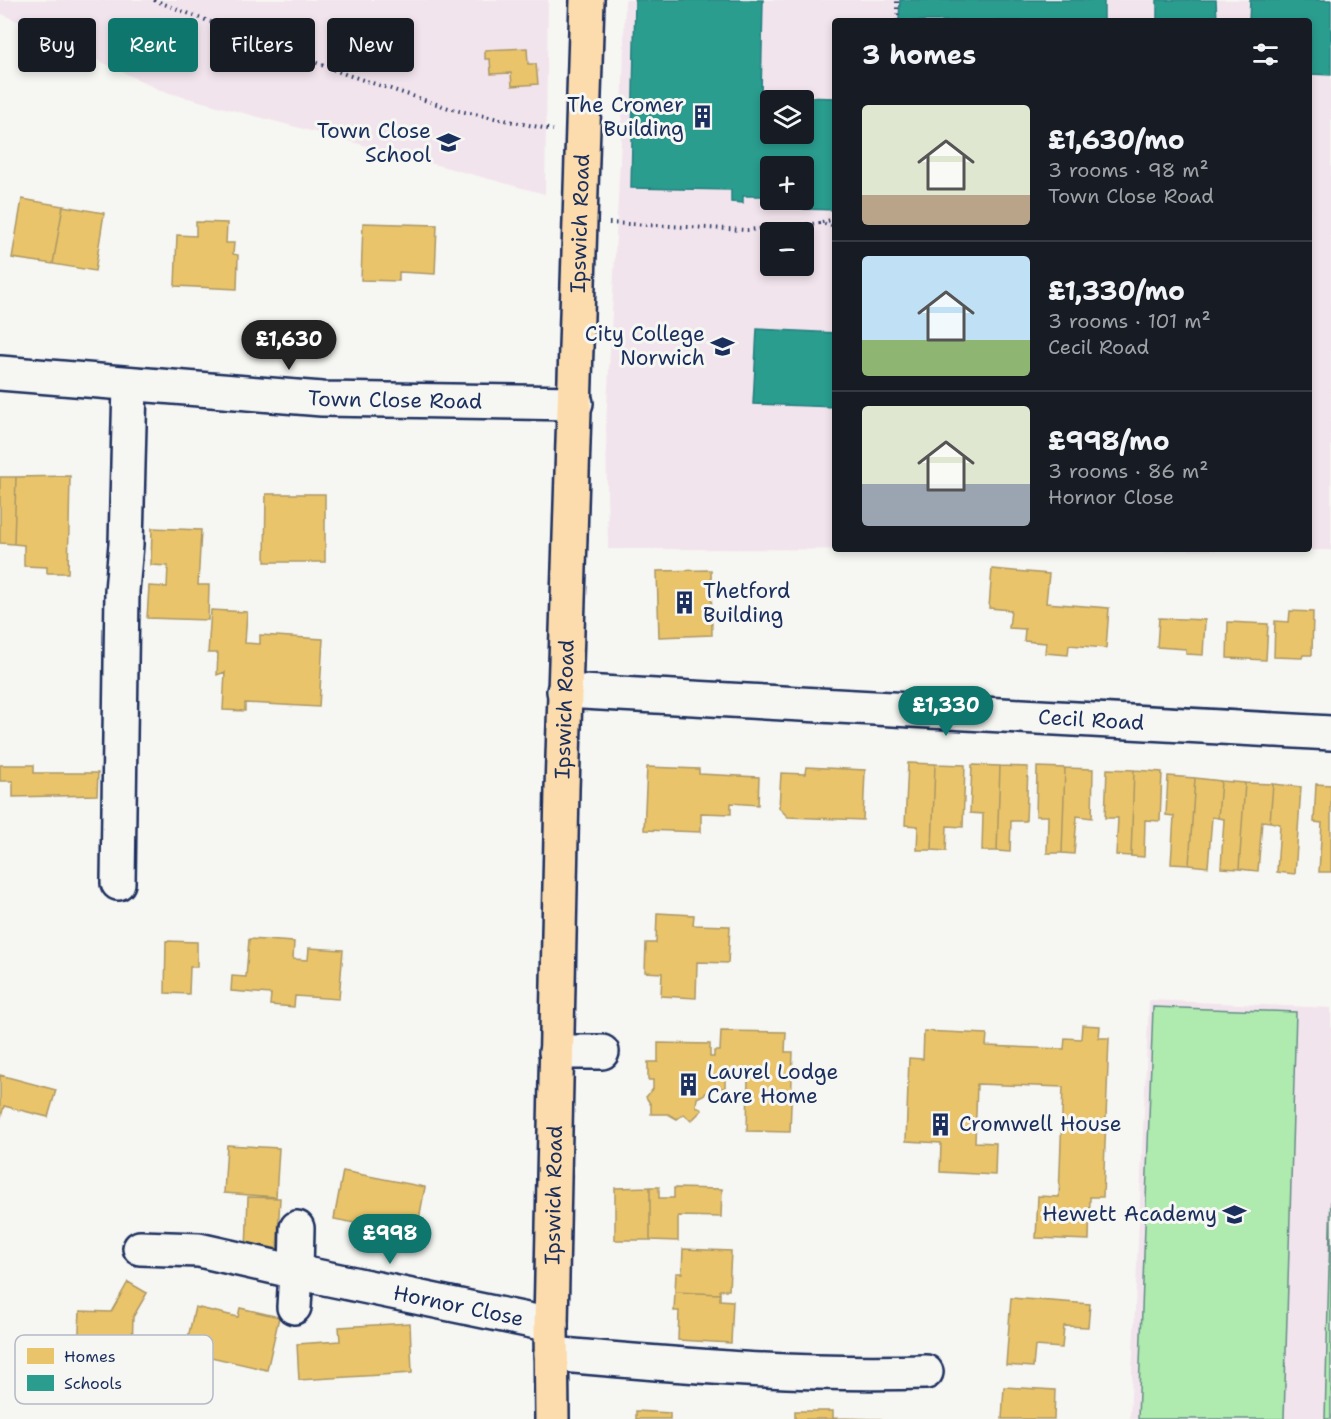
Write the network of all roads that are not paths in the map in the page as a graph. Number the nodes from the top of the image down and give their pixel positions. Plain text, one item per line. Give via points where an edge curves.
1 (587, 0) edge
2 (0, 373) edge
3 (130, 384) junction
4 (576, 404) junction
5 (564, 691) junction
6 (1331, 733) edge
7 (118, 883) dead end
8 (556, 1052) junction
9 (602, 1052) dead end
10 (297, 1228) dead end
11 (140, 1248) dead end
12 (296, 1272) junction
13 (294, 1307) dead end
14 (551, 1339) junction
15 (926, 1372) dead end
16 (552, 1419) edge

1 - 4 main road, Ipswich Road
2 - 3 street, Town Close Road
3 - 4 street, Town Close Road via 322,399
3 - 7 street via 122,591
4 - 5 main road, Ipswich Road
5 - 6 street, Cecil Road
5 - 8 main road, Ipswich Road
8 - 9 street
8 - 14 main road, Ipswich Road
10 - 12 street
11 - 12 street, Hornor Close via 200,1250
12 - 13 street
12 - 14 street, Hornor Close
14 - 15 street, Hornor Close via 765,1370
14 - 16 main road, Ipswich Road

